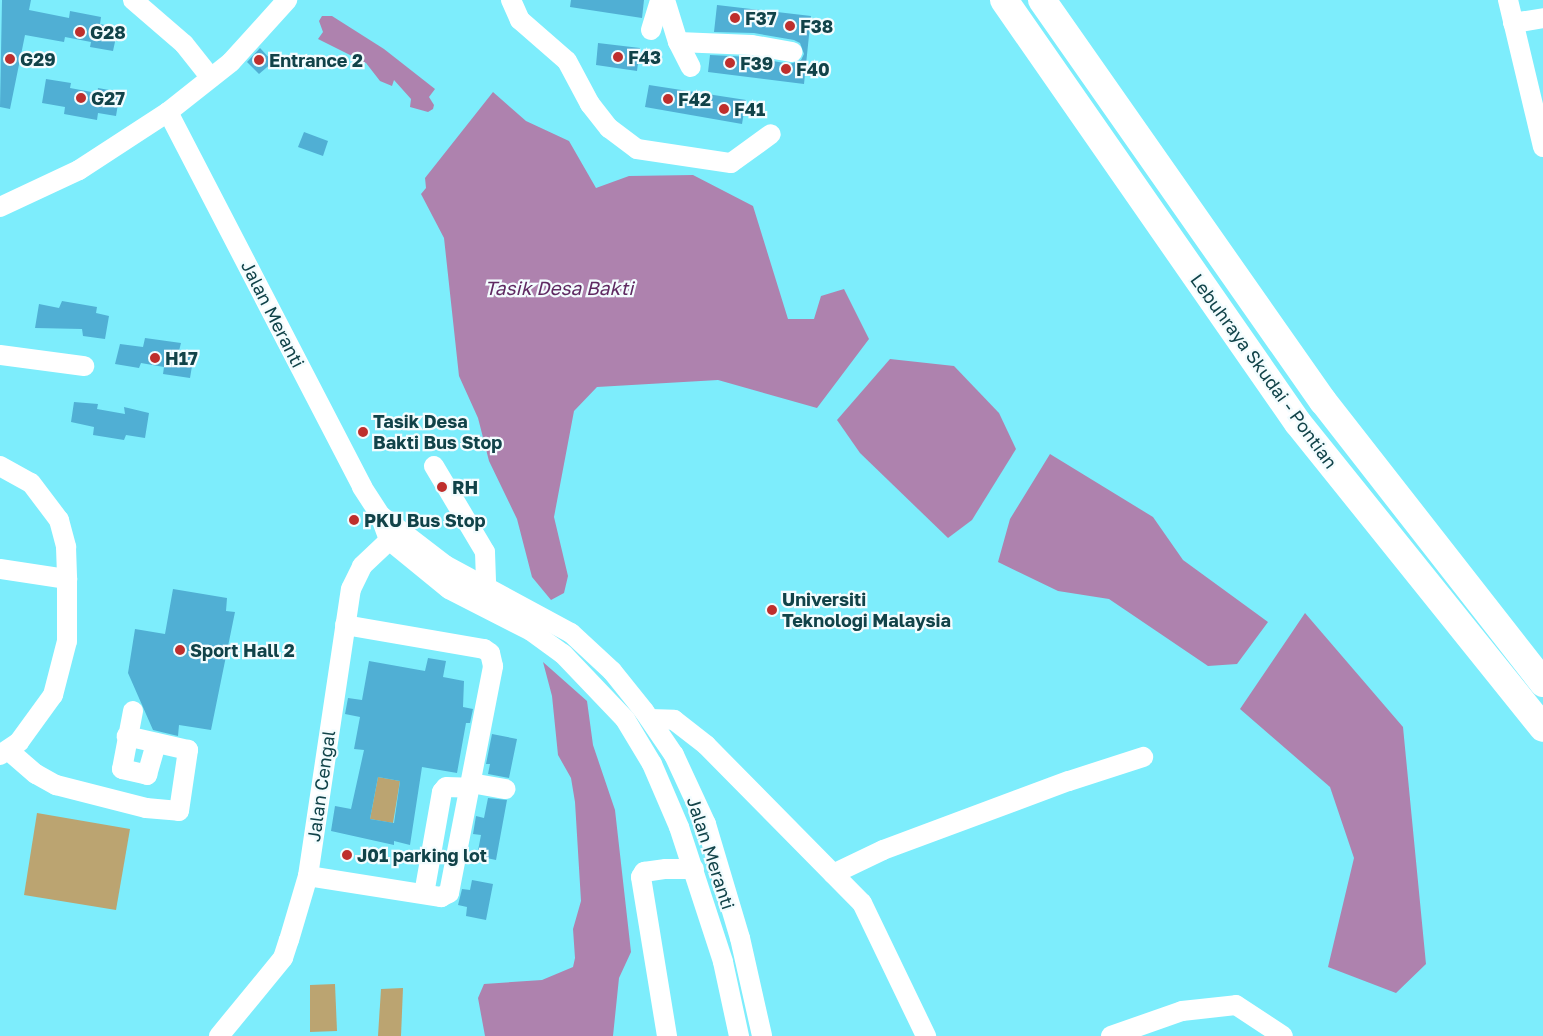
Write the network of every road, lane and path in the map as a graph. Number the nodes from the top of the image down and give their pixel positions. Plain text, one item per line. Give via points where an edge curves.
1 (133, 0) edge
2 (287, 0) edge
3 (512, 0) edge
4 (660, 0) edge
5 (665, 0) edge
6 (1004, 0) edge
7 (1042, 0) edge
8 (1508, 0) edge
9 (1543, 18) edge
10 (1513, 23) junction
11 (651, 30) dead end
12 (678, 42) junction
13 (792, 52) dead end
14 (690, 67) dead end
15 (211, 78) junction
16 (168, 112) junction
17 (771, 134) dead end
18 (1543, 147) edge
19 (0, 207) edge
20 (0, 355) edge
21 (84, 366) dead end
22 (0, 466) edge
23 (434, 466) dead end
24 (395, 535) junction
25 (0, 569) edge
26 (67, 579) junction
27 (486, 587) junction
28 (345, 625) junction
29 (1543, 683) edge
30 (133, 711) dead end
31 (650, 720) junction
32 (1543, 728) edge
33 (127, 736) junction
34 (156, 742) junction
35 (4, 753) edge
36 (1143, 757) dead end
37 (471, 785) junction
38 (505, 789) dead end
39 (694, 869) junction
40 (832, 874) junction
41 (308, 876) junction
42 (424, 894) junction
43 (219, 1036) edge
44 (667, 1036) edge
45 (739, 1036) edge
46 (762, 1036) edge
47 (926, 1036) edge
48 (1111, 1036) edge
49 (1283, 1036) edge

1 - 15 street via 184,44
2 - 15 street via 231,62
3 - 17 street via 520,20 567,61 590,104 610,128 637,149 731,163
4 - 11 street
5 - 12 street
6 - 32 highway, Lebuhraya Skudai - Pontian via 1298,423
7 - 29 highway, Lebuhraya Skudai - Pontian via 1323,402
8 - 10 street
9 - 10 street
10 - 18 street
12 - 13 street via 752,45
12 - 14 street
15 - 16 street
16 - 19 street via 79,170
16 - 24 street, Jalan Meranti via 362,487
20 - 21 street
22 - 26 street via 31,483 59,520 66,547
23 - 27 street via 485,552
24 - 27 street, Jalan Meranti
24 - 28 street, Jalan Cengal via 362,566 351,588
24 - 39 street, Jalan Meranti via 449,589 531,631 593,683 625,719 652,764
25 - 26 street
26 - 35 street via 67,641 53,695 19,742
27 - 31 street, Jalan Meranti via 579,640 612,671
28 - 37 street via 484,649 490,653 493,666
28 - 41 street, Jalan Cengal
30 - 33 street
31 - 40 street via 674,720 706,745
31 - 46 street, Jalan Meranti via 674,755 706,824 740,938
33 - 34 street
33 - 34 street via 121,767 144,776 149,774
34 - 35 street via 184,748 189,754 181,808 176,813 56,785
36 - 40 street via 1068,781 883,850
37 - 38 street
37 - 42 street via 446,787 442,792
37 - 42 street via 452,888 441,898
39 - 44 street via 644,872 641,877
39 - 45 street, Jalan Meranti via 723,962
40 - 47 street via 862,903
41 - 42 street
41 - 43 street, Jalan Cengal via 283,958
48 - 49 street via 1182,1010 1236,1005

